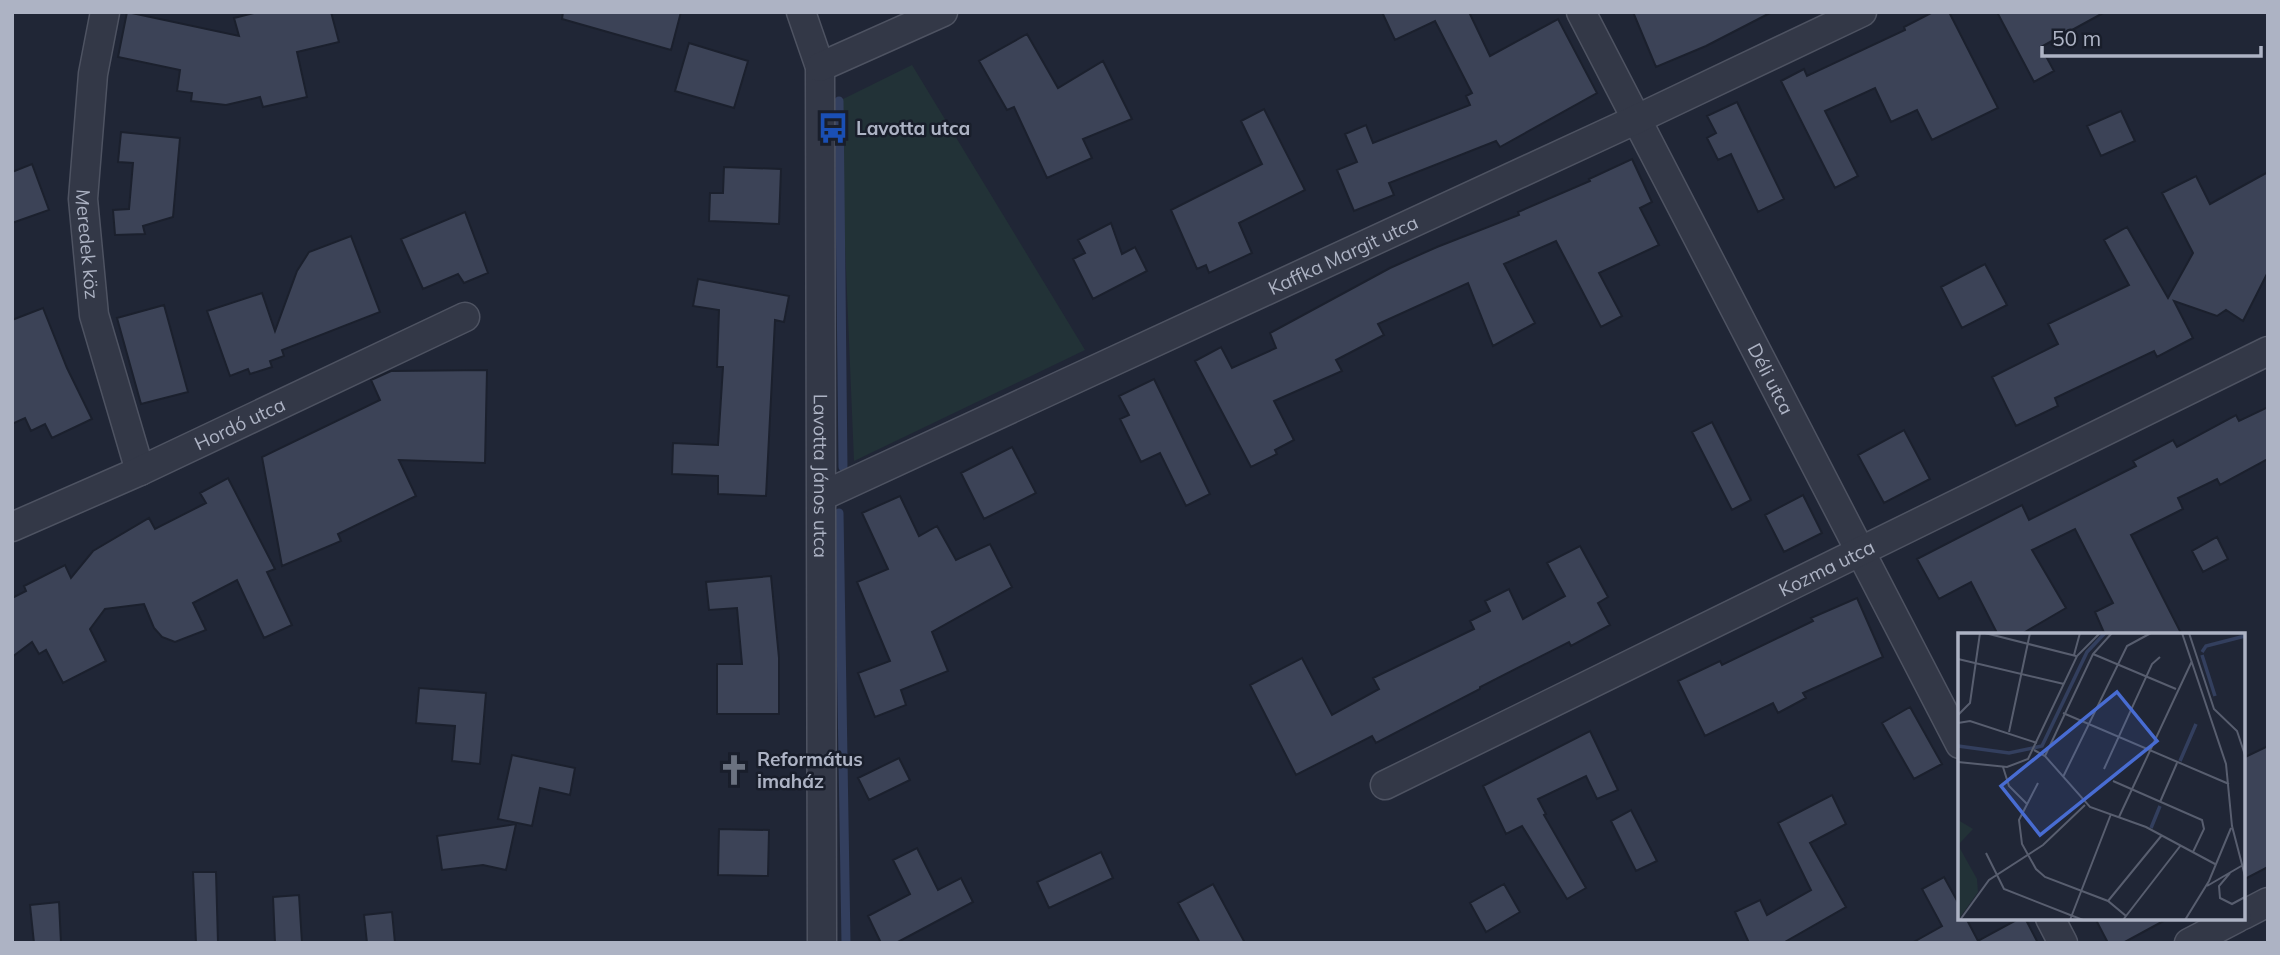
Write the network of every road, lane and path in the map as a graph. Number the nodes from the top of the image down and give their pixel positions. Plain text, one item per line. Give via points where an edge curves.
1 (104, 12) edge
2 (802, 12) edge
3 (943, 12) edge
4 (1581, 12) edge
5 (1862, 12) edge
6 (820, 67) junction
7 (1636, 120) junction
8 (465, 317) dead end
9 (2268, 351) edge
10 (139, 471) junction
11 (822, 496) junction
12 (12, 527) edge
13 (1860, 553) junction
14 (1958, 740) edge
15 (1385, 785) dead end
16 (2268, 902) edge
17 (2245, 914) edge
18 (2051, 920) edge
19 (2233, 920) edge
20 (822, 943) edge
21 (2063, 943) edge
22 (2189, 943) edge

1 - 10 street, Meredek köz via 93,74 83,199 94,315
2 - 6 street, Lavotta János utca
3 - 6 street
4 - 7 street, Déli utca
5 - 7 street, Kaffka Margit utca
6 - 11 street, Lavotta János utca
7 - 11 street, Kaffka Margit utca
7 - 13 street, Déli utca
8 - 10 street, Hordó utca
9 - 13 street, Kozma utca
10 - 12 street, Hordó utca
11 - 20 street, Lavotta János utca
13 - 14 street, Déli utca
13 - 15 street, Kozma utca
16 - 17 street
18 - 21 street
19 - 22 street

